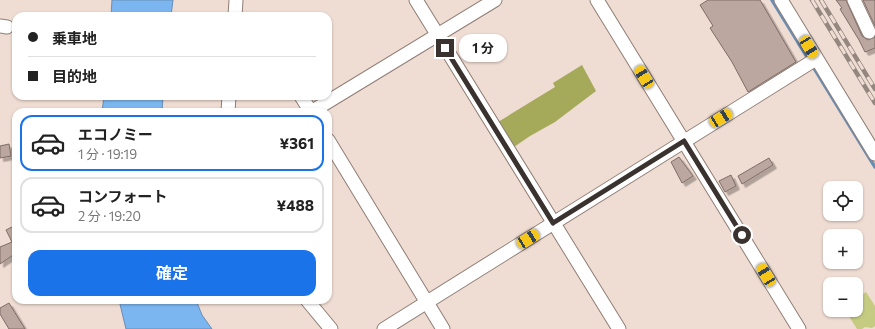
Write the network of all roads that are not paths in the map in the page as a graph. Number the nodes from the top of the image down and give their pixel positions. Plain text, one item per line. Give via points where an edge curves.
1 (236, 0) edge
2 (416, 0) edge
3 (495, 0) edge
4 (596, 0) edge
5 (781, 0) edge
6 (854, 0) edge
7 (235, 12) edge
8 (869, 32) dead end
9 (437, 35) junction
10 (812, 62) junction
11 (332, 99) edge
12 (331, 100) edge
13 (318, 108) edge
14 (684, 141) junction
15 (332, 147) edge
16 (875, 154) edge
17 (553, 223) junction
18 (427, 302) junction
19 (310, 304) edge
20 (331, 329) edge
21 (384, 329) edge
22 (443, 329) edge
23 (619, 329) edge
24 (799, 329) edge

1 - 7 street
2 - 9 street
3 - 9 street
4 - 14 street
5 - 10 street
6 - 8 street
9 - 11 street
9 - 17 street
10 - 14 street
10 - 16 street
12 - 13 street
14 - 17 street
14 - 24 street
15 - 18 street
17 - 18 street
17 - 23 street
18 - 21 street
18 - 22 street
19 - 20 street

